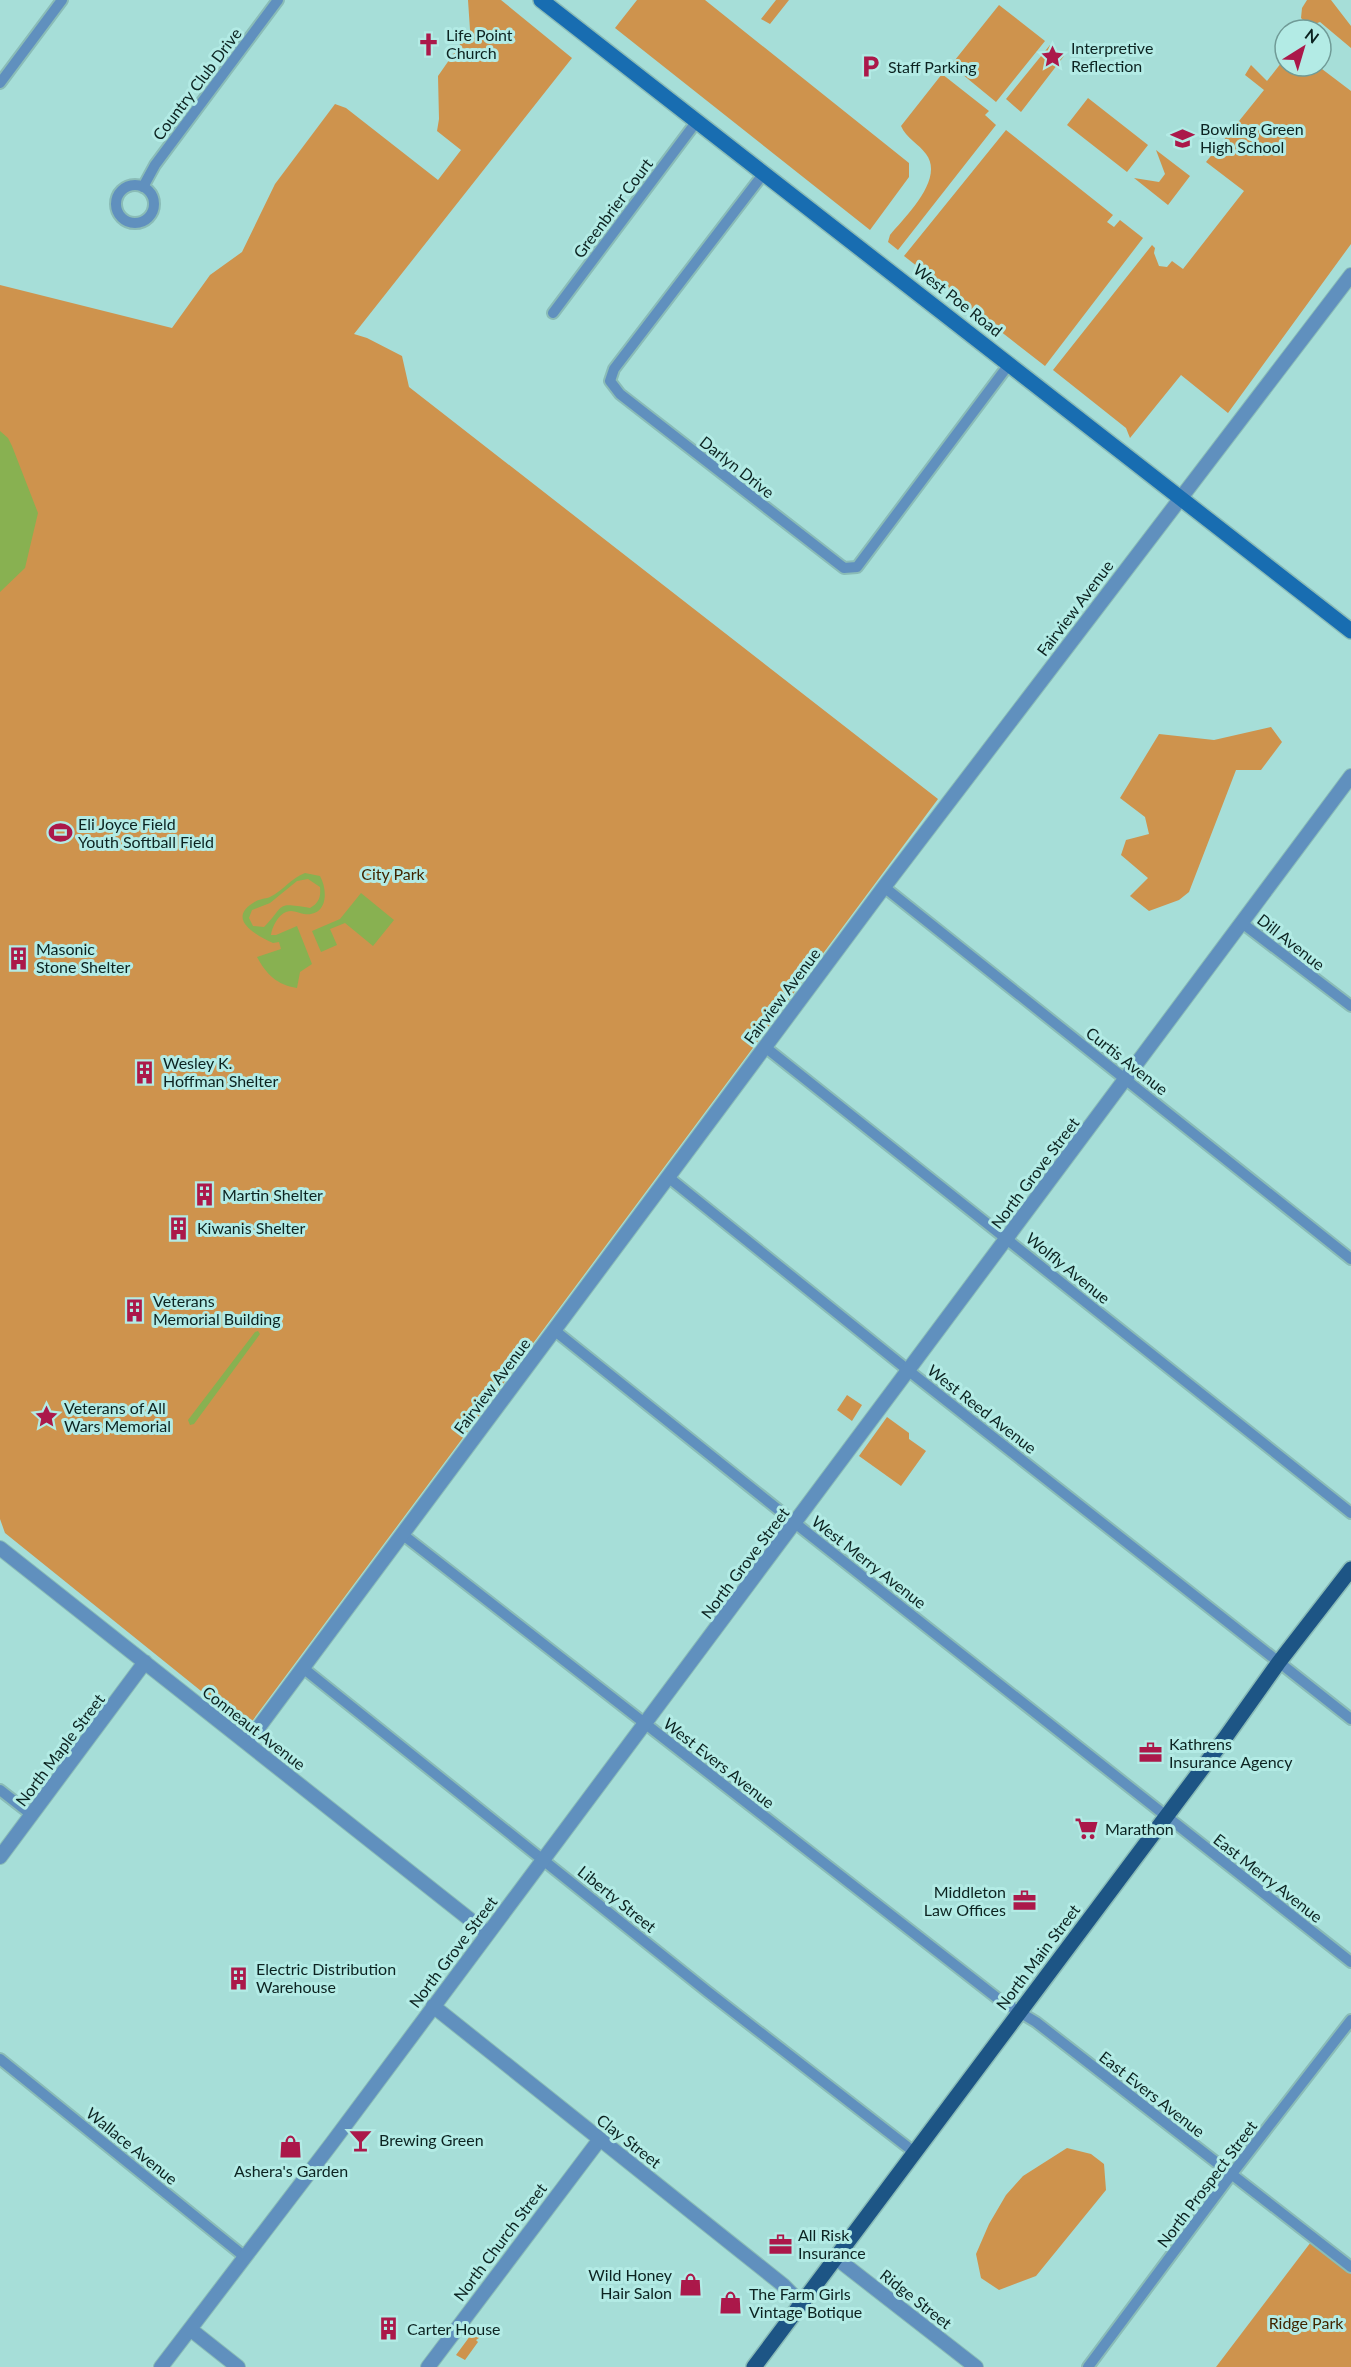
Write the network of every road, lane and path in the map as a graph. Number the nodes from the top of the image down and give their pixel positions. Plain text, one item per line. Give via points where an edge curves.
1 (62, 0) edge
2 (278, 0) edge
3 (541, 0) edge
4 (0, 83) edge
5 (697, 121) junction
6 (764, 172) junction
7 (143, 187) dead end
8 (1351, 275) edge
9 (553, 314) dead end
10 (1010, 363) junction
11 (1180, 497) junction
12 (1351, 631) edge
13 (1351, 776) edge
14 (884, 887) junction
15 (1242, 922) junction
16 (1351, 1006) edge
17 (765, 1047) junction
18 (1126, 1080) junction
19 (668, 1177) junction
20 (1007, 1238) junction
21 (1351, 1259) edge
22 (554, 1330) junction
23 (908, 1370) junction
24 (1351, 1513) edge
25 (795, 1523) junction
26 (402, 1534) junction
27 (0, 1548) edge
28 (1351, 1569) edge
29 (145, 1662) junction
30 (1279, 1662) junction
31 (303, 1668) junction
32 (1351, 1719) edge
33 (645, 1724) junction
34 (247, 1743) junction
35 (0, 1790) edge
36 (32, 1815) junction
37 (1166, 1816) junction
38 (0, 1857) edge
39 (543, 1859) junction
40 (487, 1933) junction
41 (1351, 1962) edge
42 (433, 2006) junction
43 (1019, 2012) junction
44 (1351, 2020) edge
45 (0, 2059) edge
46 (600, 2139) junction
47 (914, 2152) junction
48 (1231, 2175) junction
49 (245, 2257) junction
50 (836, 2258) junction
51 (1351, 2266) edge
52 (802, 2304) junction
53 (190, 2329) junction
54 (161, 2367) edge
55 (238, 2367) edge
56 (428, 2367) edge
57 (754, 2367) edge
58 (976, 2367) edge
59 (1088, 2367) edge

1 - 4 street
2 - 7 street, Country Club Drive via 155,165
3 - 5 main road, West Poe Road
5 - 6 main road, West Poe Road
5 - 9 street, Greenbrier Court
6 - 10 main road, West Poe Road
6 - 10 street, Darlyn Drive via 614,369 610,381 620,394 799,534 844,568 856,567
8 - 11 street, Fairview Avenue
10 - 11 main road, West Poe Road
11 - 12 main road, West Poe Road
11 - 14 street, Fairview Avenue
13 - 15 street, North Grove Street
14 - 17 street, Fairview Avenue
14 - 18 street, Curtis Avenue
15 - 16 street, Dill Avenue
15 - 18 street, North Grove Street
17 - 19 street, Fairview Avenue
17 - 20 street, Wolfly Avenue
18 - 20 street, North Grove Street
18 - 21 street, Curtis Avenue
19 - 22 street, Fairview Avenue
19 - 23 street, West Reed Avenue
20 - 23 street, North Grove Street
20 - 24 street, Wolfly Avenue
22 - 25 street, West Merry Avenue
22 - 26 street, Fairview Avenue
23 - 25 street, North Grove Street
23 - 30 street, West Reed Avenue
25 - 33 street, North Grove Street
25 - 37 street, West Merry Avenue
26 - 31 street, Fairview Avenue
26 - 33 street, West Evers Avenue
27 - 29 street, Conneaut Avenue
28 - 30 main road, North Main Street
29 - 34 street, Conneaut Avenue
29 - 36 street, North Maple Street
30 - 32 street, West Reed Avenue
30 - 37 main road, North Main Street
31 - 34 street, Fairview Avenue
31 - 39 street, Liberty Street
33 - 39 street, North Grove Street
33 - 43 street, West Evers Avenue
34 - 40 street, Conneaut Avenue
35 - 36 street
36 - 38 street, North Maple Street
37 - 41 street, East Merry Avenue
37 - 43 main road, North Main Street
39 - 40 street, North Grove Street
39 - 47 street, Liberty Street
40 - 42 street, North Grove Street
42 - 46 street, Clay Street
42 - 49 street, North Grove Street
43 - 47 main road, North Main Street
43 - 48 street, East Evers Avenue
44 - 48 street, North Prospect Street
45 - 49 street, Wallace Avenue
46 - 52 street, Clay Street
46 - 56 street, North Church Street
47 - 50 main road, North Main Street
48 - 51 street, East Evers Avenue
48 - 59 street, North Prospect Street
49 - 53 street, North Grove Street
50 - 52 main road, North Main Street
50 - 58 street, Ridge Street
52 - 57 main road, North Main Street
53 - 54 street, North Grove Street
53 - 55 street

